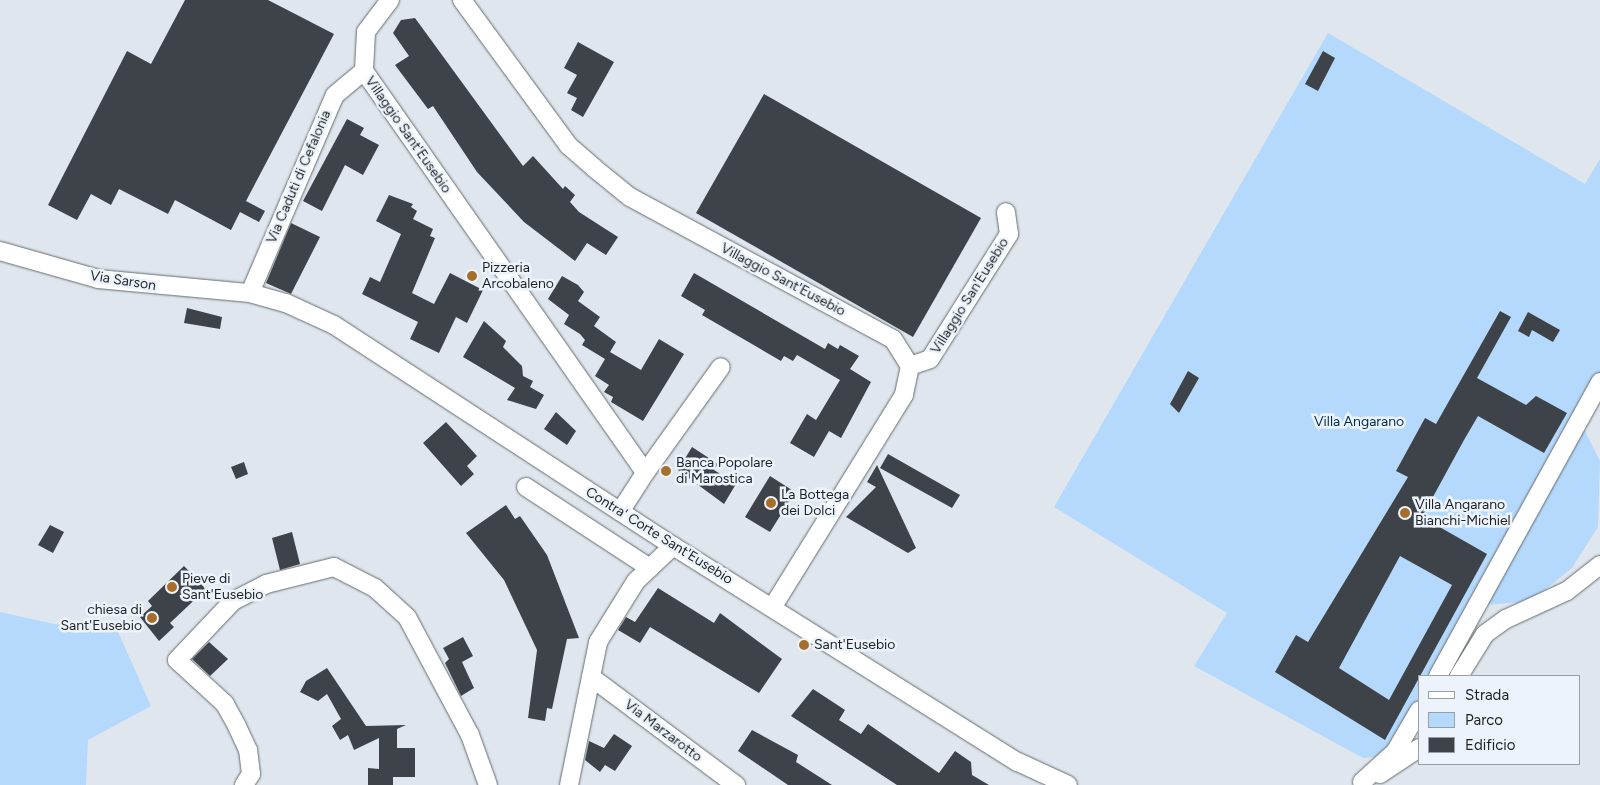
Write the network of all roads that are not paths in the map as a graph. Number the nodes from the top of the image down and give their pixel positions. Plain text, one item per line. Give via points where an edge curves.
1 (390, 0) edge
2 (462, 0) edge
3 (364, 71) junction
4 (1006, 212) dead end
5 (0, 251) edge
6 (250, 293) junction
7 (910, 366) junction
8 (721, 367) dead end
9 (1600, 382) edge
10 (645, 474) junction
11 (526, 488) dead end
12 (620, 512) junction
13 (673, 546) junction
14 (1600, 565) edge
15 (650, 568) junction
16 (773, 606) junction
17 (1439, 675) edge
18 (1460, 675) edge
19 (590, 677) junction
20 (1418, 713) edge
21 (1418, 749) edge
22 (1359, 784) edge
23 (244, 785) edge
24 (488, 785) edge
25 (569, 785) edge
26 (736, 785) edge
27 (1068, 785) edge

1 - 3 street, Villaggio Sant'Eusebio via 366,32
2 - 7 street, Villaggio Sant'Eusebio via 569,146 601,174 630,197 893,339
3 - 6 street, Via Caduti di Cefalonia via 335,95
3 - 10 street, Villaggio Sant'Eusebio
4 - 7 street, Villaggio San'Eusebio via 1009,234 930,358
5 - 6 street, Via Sarson via 98,278
6 - 12 street, Contra' Corte Sant'Eusebio via 286,303 334,325
7 - 16 street via 904,394
8 - 10 street
9 - 17 street
10 - 12 street
11 - 15 street
12 - 13 street, Contra' Corte Sant'Eusebio
13 - 15 street
13 - 16 street, Contra' Corte Sant'Eusebio
14 - 18 street via 1568,591 1506,619 1484,634
15 - 19 street via 616,608 598,642
16 - 27 street, Contra' Corte Sant'Eusebio via 1018,762
19 - 25 street
19 - 26 street, Via Marzarotto
20 - 22 street via 1395,752
21 - 22 street
23 - 24 street via 252,774 248,750 237,726 225,704 176,660 233,600 266,584 334,567 375,588 407,617 470,735

